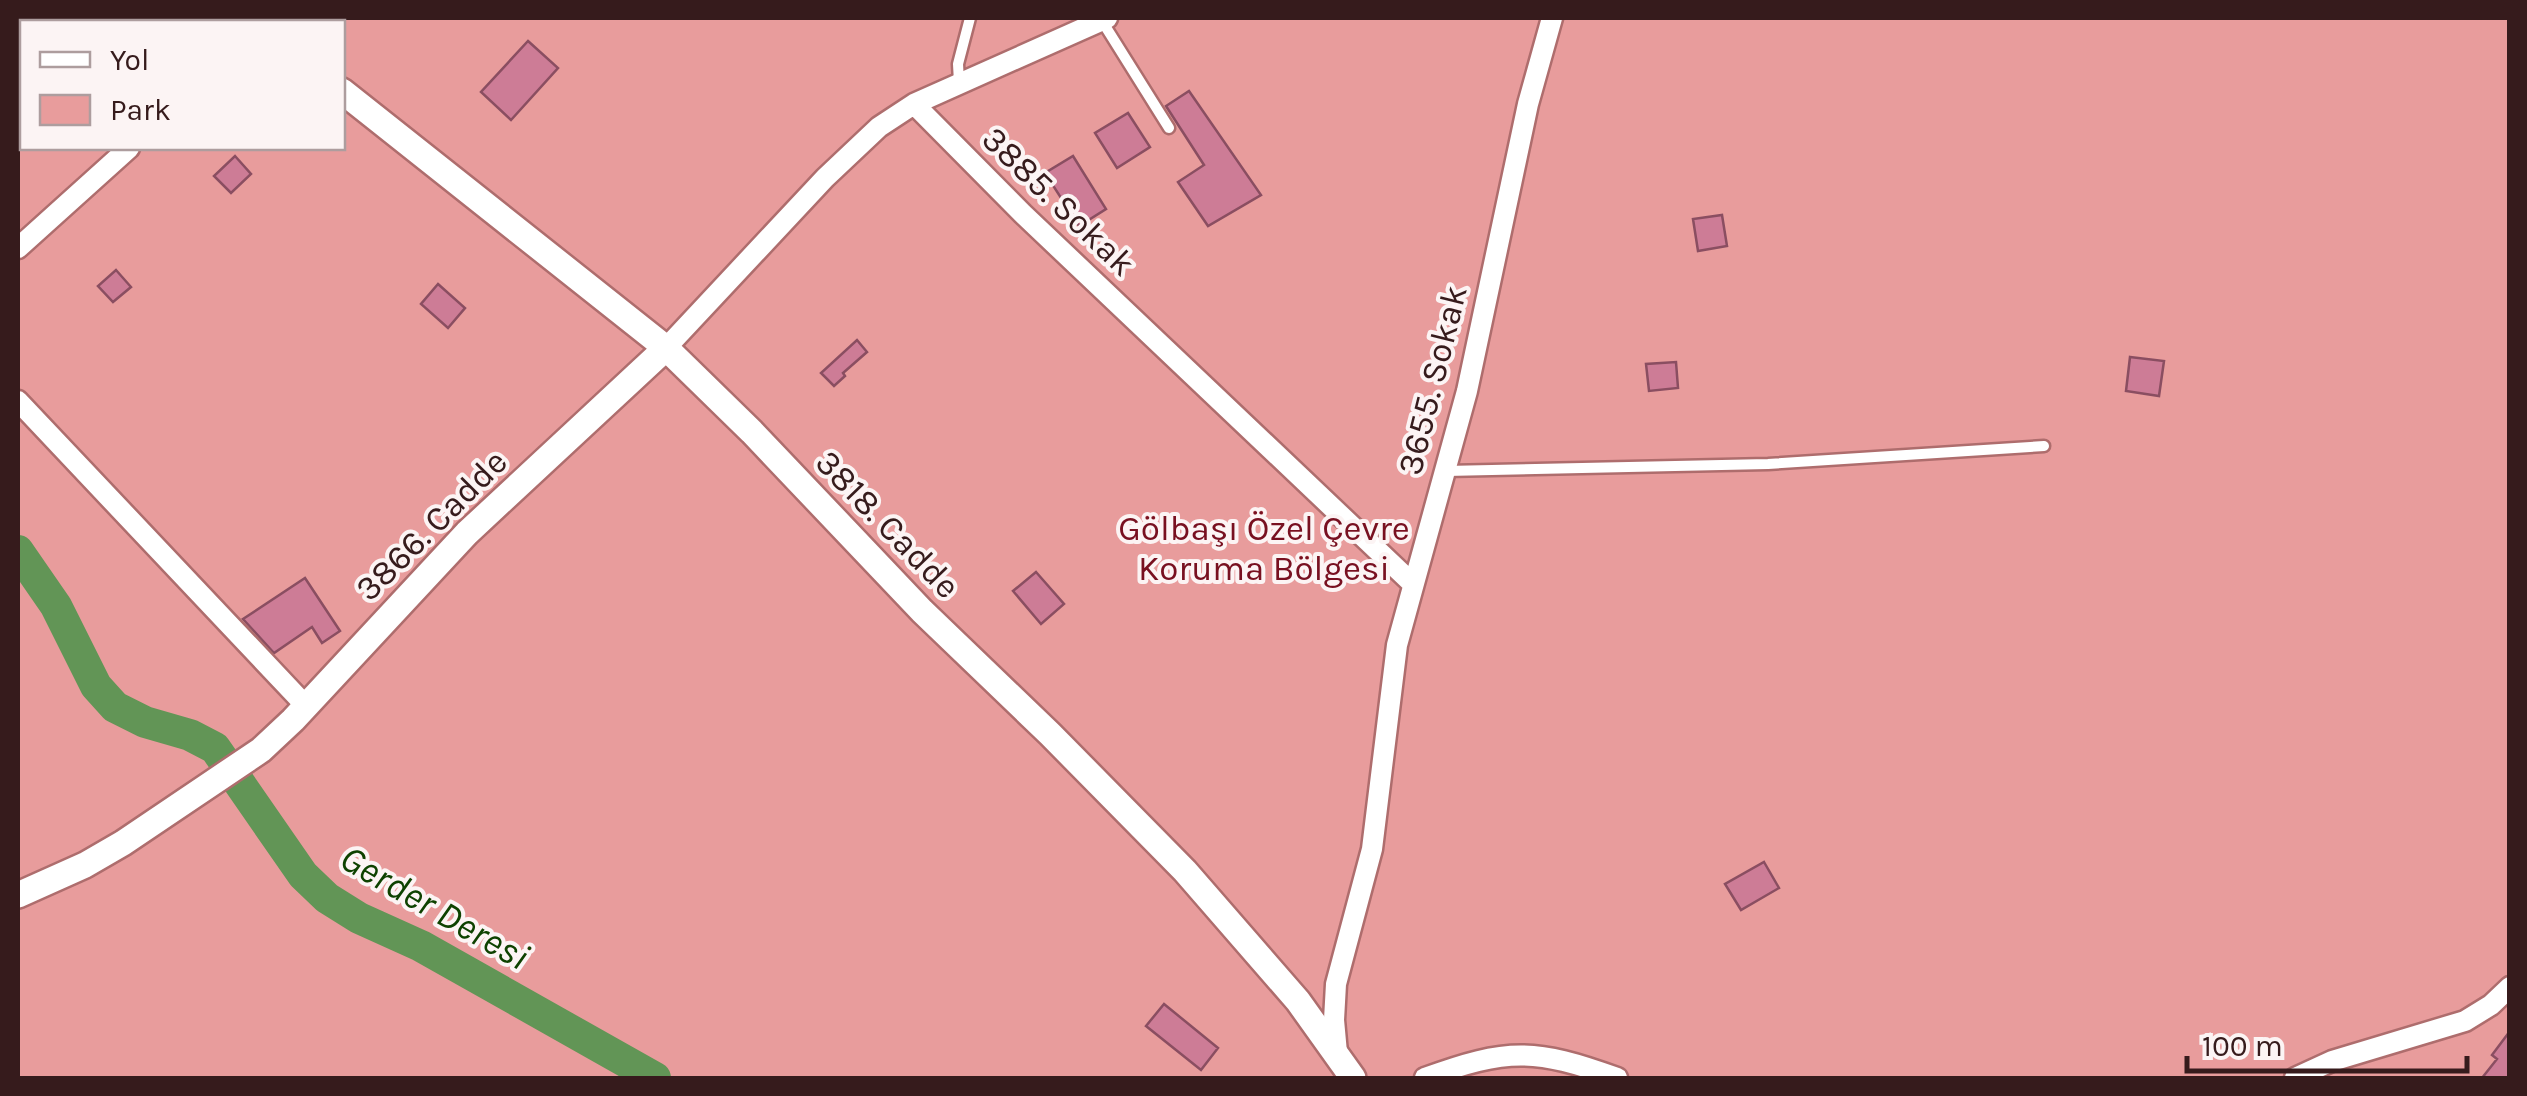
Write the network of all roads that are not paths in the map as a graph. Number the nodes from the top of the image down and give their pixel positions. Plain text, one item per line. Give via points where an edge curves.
1 (970, 18) edge
2 (1552, 18) edge
3 (1104, 19) edge
4 (959, 82) junction
5 (345, 93) edge
6 (914, 104) junction
7 (1170, 128) dead end
8 (127, 150) edge
9 (18, 248) edge
10 (666, 348) junction
11 (18, 401) edge
12 (2044, 446) dead end
13 (1445, 471) junction
14 (1413, 584) junction
15 (306, 706) junction
16 (18, 895) edge
17 (2510, 987) edge
18 (1336, 1066) edge
19 (1353, 1078) edge
20 (1424, 1078) edge
21 (1617, 1078) edge
22 (2296, 1078) edge

1 - 4 lane
2 - 13 street, 3655. Sokak
3 - 4 street
3 - 7 lane
4 - 6 street
5 - 10 street, 3818. Cadde
6 - 10 street via 825,178
6 - 14 street, 3885. Sokak
8 - 9 street
10 - 15 street, 3866. Cadde via 467,533
10 - 18 street, 3818. Cadde via 1185,871 1298,1001
11 - 15 street
12 - 13 lane via 1768,464
13 - 14 street, 3655. Sokak
14 - 18 street, 3655. Sokak via 1390,678 1372,849 1336,984
15 - 16 street, 3866. Cadde via 220,779 98,858
17 - 22 street via 2465,1021 2332,1060
18 - 19 street, 3818. Cadde
20 - 21 street via 1530,1054

